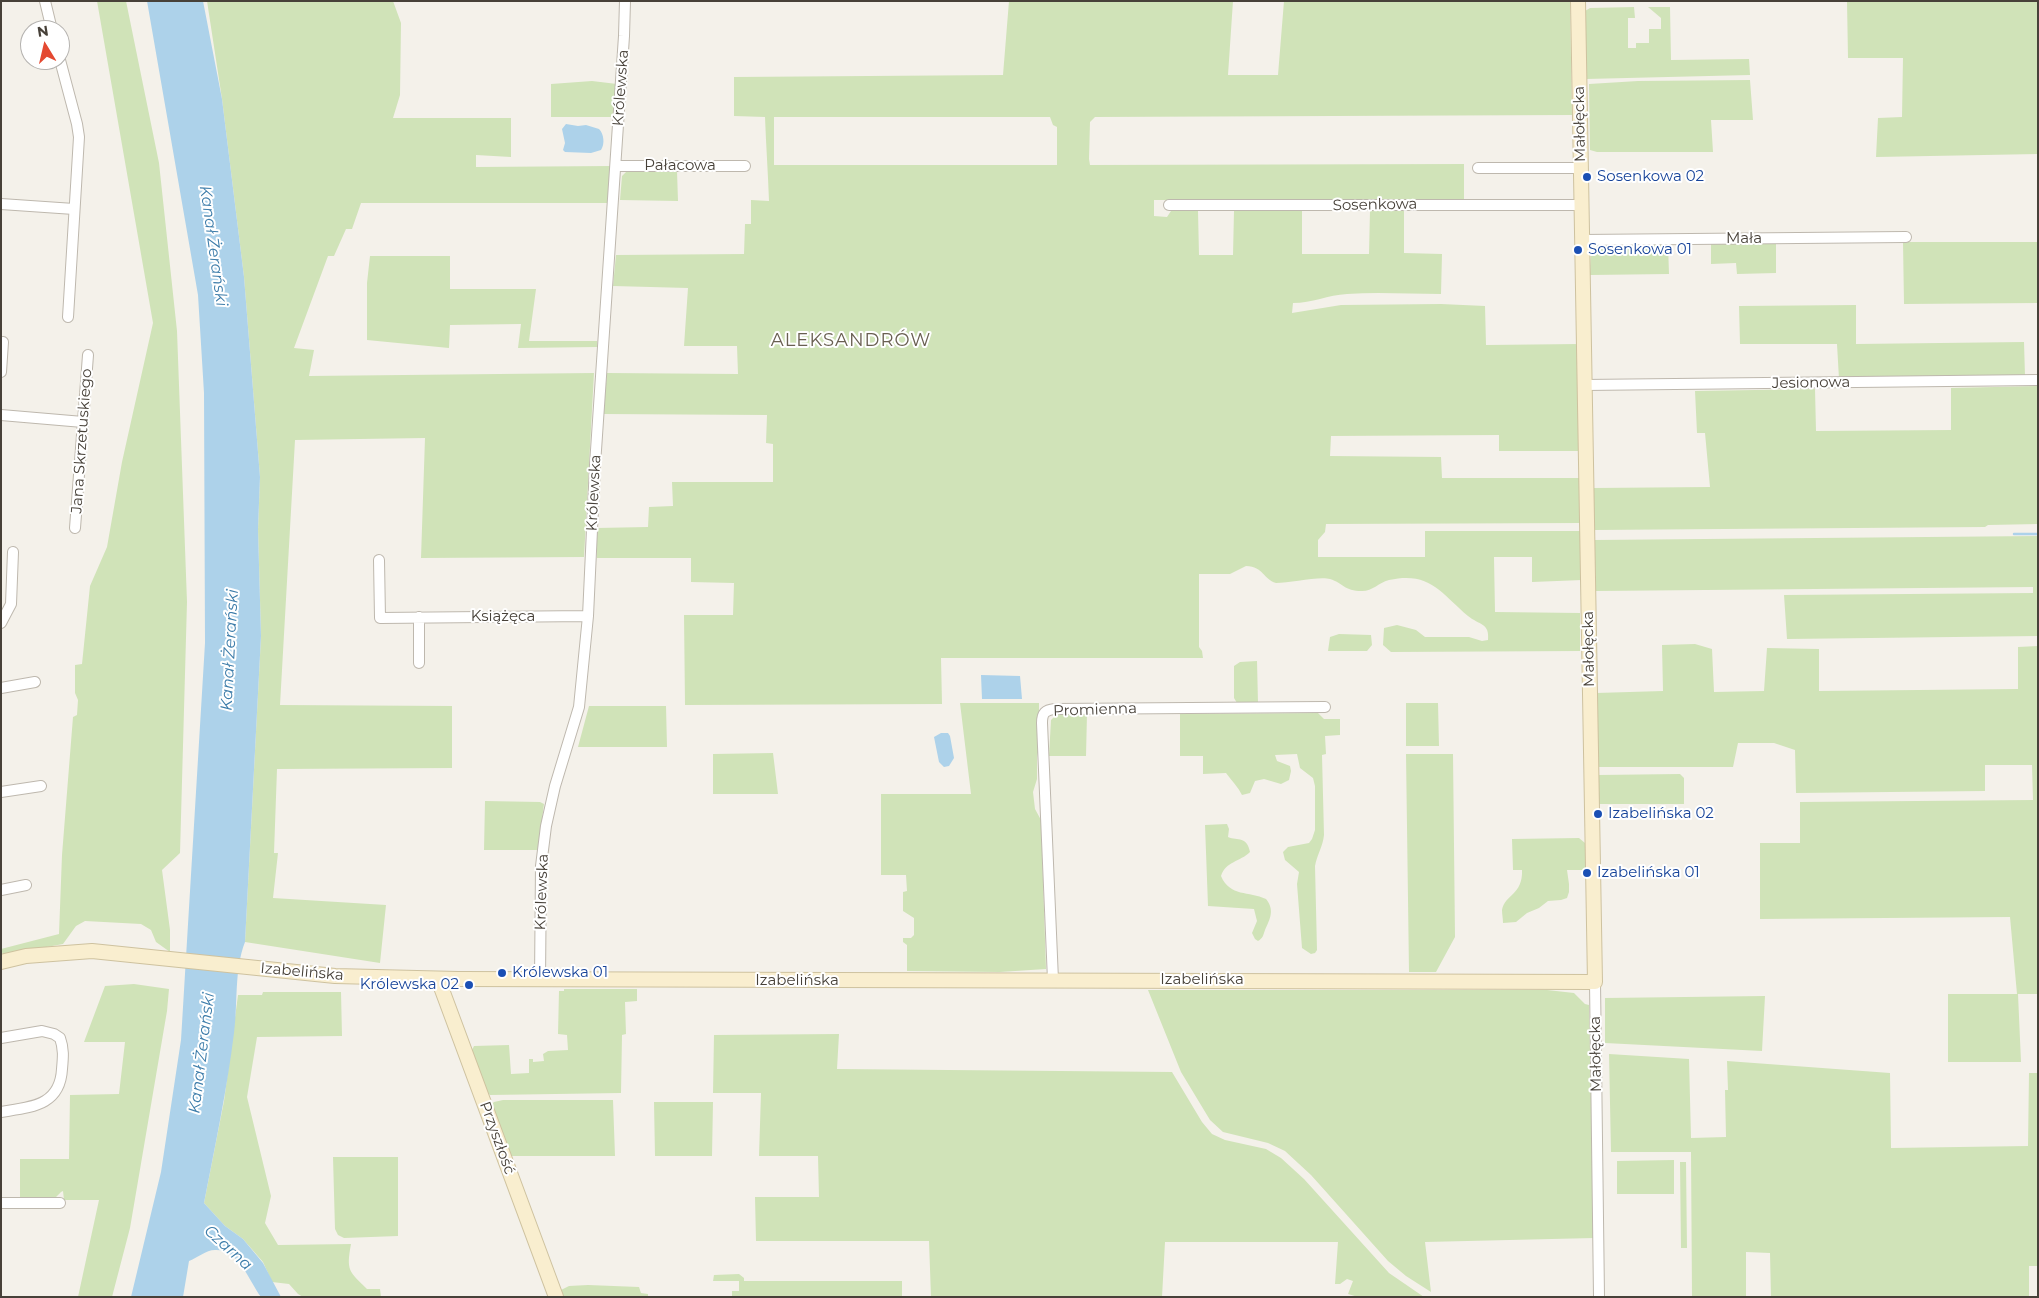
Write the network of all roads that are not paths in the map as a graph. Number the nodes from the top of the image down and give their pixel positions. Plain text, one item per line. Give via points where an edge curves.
1 (45, 1) edge
2 (625, 1) edge
3 (1578, 1) edge
4 (50, 20) edge
5 (63, 70) edge
6 (616, 166) junction
7 (745, 166) dead end
8 (1478, 168) dead end
9 (1581, 168) junction
10 (1, 204) edge
11 (1169, 205) dead end
12 (1581, 205) junction
13 (74, 209) junction
14 (1906, 237) dead end
15 (1582, 240) junction
16 (68, 318) dead end
17 (3, 342) dead end
18 (88, 354) dead end
19 (1, 372) edge
20 (2038, 380) edge
21 (1584, 386) junction
22 (1, 415) edge
23 (83, 422) junction
24 (75, 528) dead end
25 (13, 552) dead end
26 (379, 560) dead end
27 (588, 616) junction
28 (419, 617) junction
29 (1, 623) edge
30 (419, 662) dead end
31 (36, 682) dead end
32 (1, 688) edge
33 (1325, 707) dead end
34 (41, 786) dead end
35 (1, 792) edge
36 (26, 885) dead end
37 (1, 890) edge
38 (1, 962) edge
39 (438, 979) junction
40 (540, 980) junction
41 (1053, 980) junction
42 (1595, 982) junction
43 (1, 1038) edge
44 (1, 1112) edge
45 (1, 1203) edge
46 (60, 1203) dead end
47 (556, 1297) edge
48 (1599, 1297) edge

1 - 4 street
2 - 6 street, Królewska
3 - 9 street, Małołęcka
5 - 13 street via 79,137
6 - 7 street, Pałacowa
6 - 27 street, Królewska
8 - 9 street
9 - 12 street, Małołęcka
10 - 13 street
11 - 12 street, Sosenkowa
12 - 15 street, Małołęcka
13 - 16 street
14 - 15 street, Mała
15 - 21 street, Małołęcka
17 - 19 street
18 - 23 street, Jana Skrzetuskiego
20 - 21 street, Jesionowa
21 - 42 street, Małołęcka
22 - 23 street
23 - 24 street, Jana Skrzetuskiego
25 - 29 street via 11,604
26 - 28 street, Książęca via 380,618
27 - 28 street, Książęca
27 - 40 street, Królewska via 579,707 546,826 541,866
28 - 30 street
31 - 32 street
33 - 41 street, Promienna via 1045,711 1042,723
34 - 35 street
36 - 37 street
38 - 39 street, Izabelińska via 76,951 335,976
39 - 40 street, Izabelińska
39 - 47 street, Przyszłość
40 - 41 street, Izabelińska
41 - 42 street, Izabelińska
42 - 48 street, Małołęcka
43 - 44 street via 48,1032 60,1038 64,1053 61,1080 54,1095 34,1106
45 - 46 street

